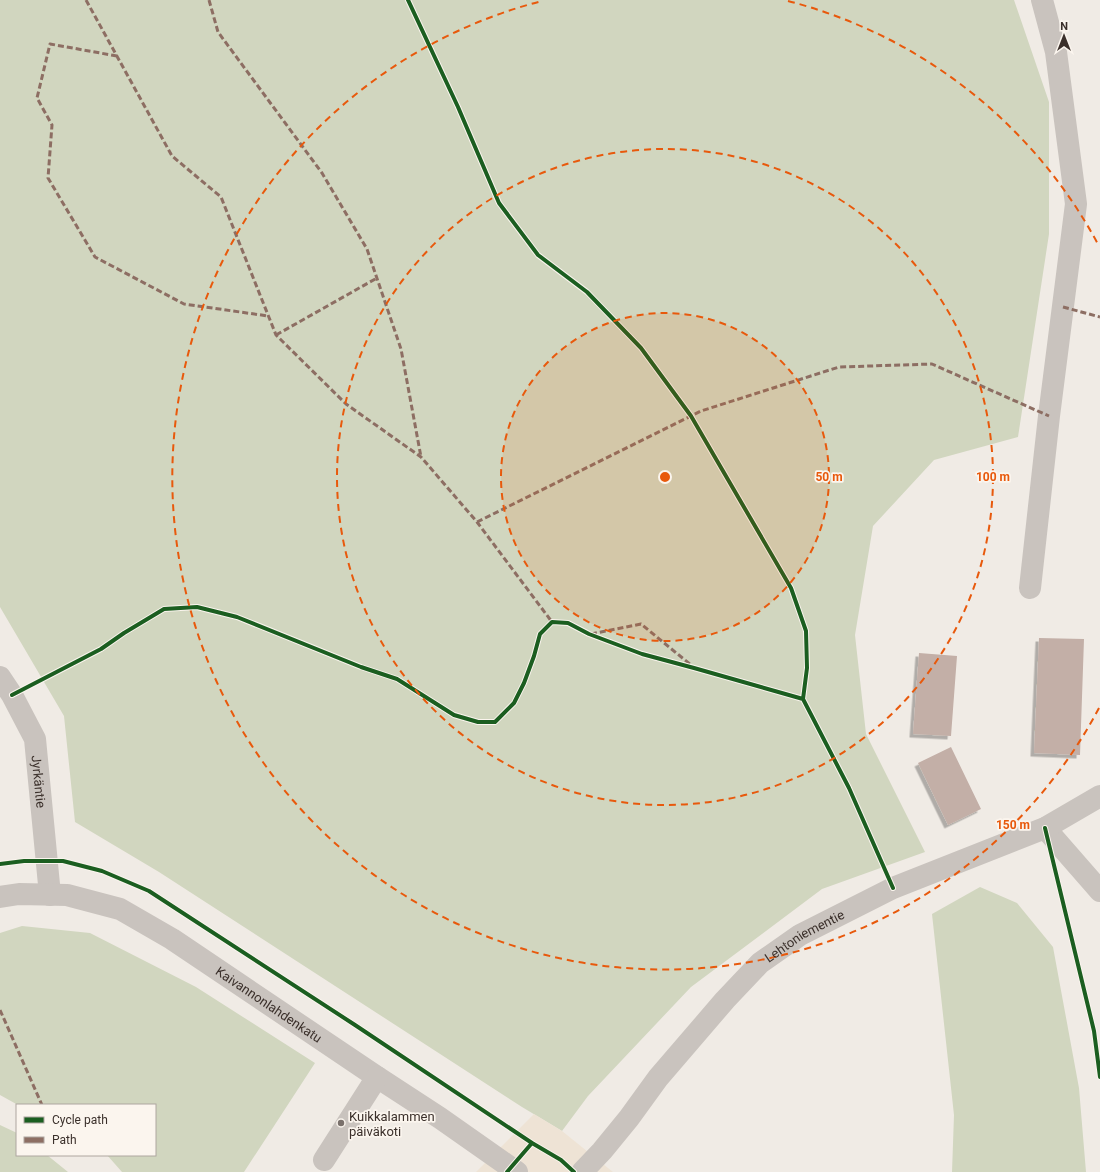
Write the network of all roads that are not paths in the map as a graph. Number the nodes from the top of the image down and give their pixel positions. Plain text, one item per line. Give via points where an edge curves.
1 (1042, 0) edge
2 (1030, 588) dead end
3 (0, 677) edge
4 (1100, 796) edge
5 (1045, 828) junction
6 (1100, 891) edge
7 (50, 895) junction
8 (0, 898) edge
9 (378, 1078) junction
10 (324, 1160) dead end
11 (517, 1172) edge
12 (582, 1172) edge

1 - 2 street via 1056,52 1076,204
3 - 7 street, Jyrkäntie via 35,739
4 - 5 street, Lehtoniementie
5 - 6 street
5 - 12 street, Lehtoniementie via 893,888 800,934 760,963 658,1078 629,1118
7 - 8 street, Kaivannonlahdenkatu via 19,894
7 - 9 street, Kaivannonlahdenkatu via 67,895 120,909 172,939
9 - 10 street
9 - 11 street, Kaivannonlahdenkatu

